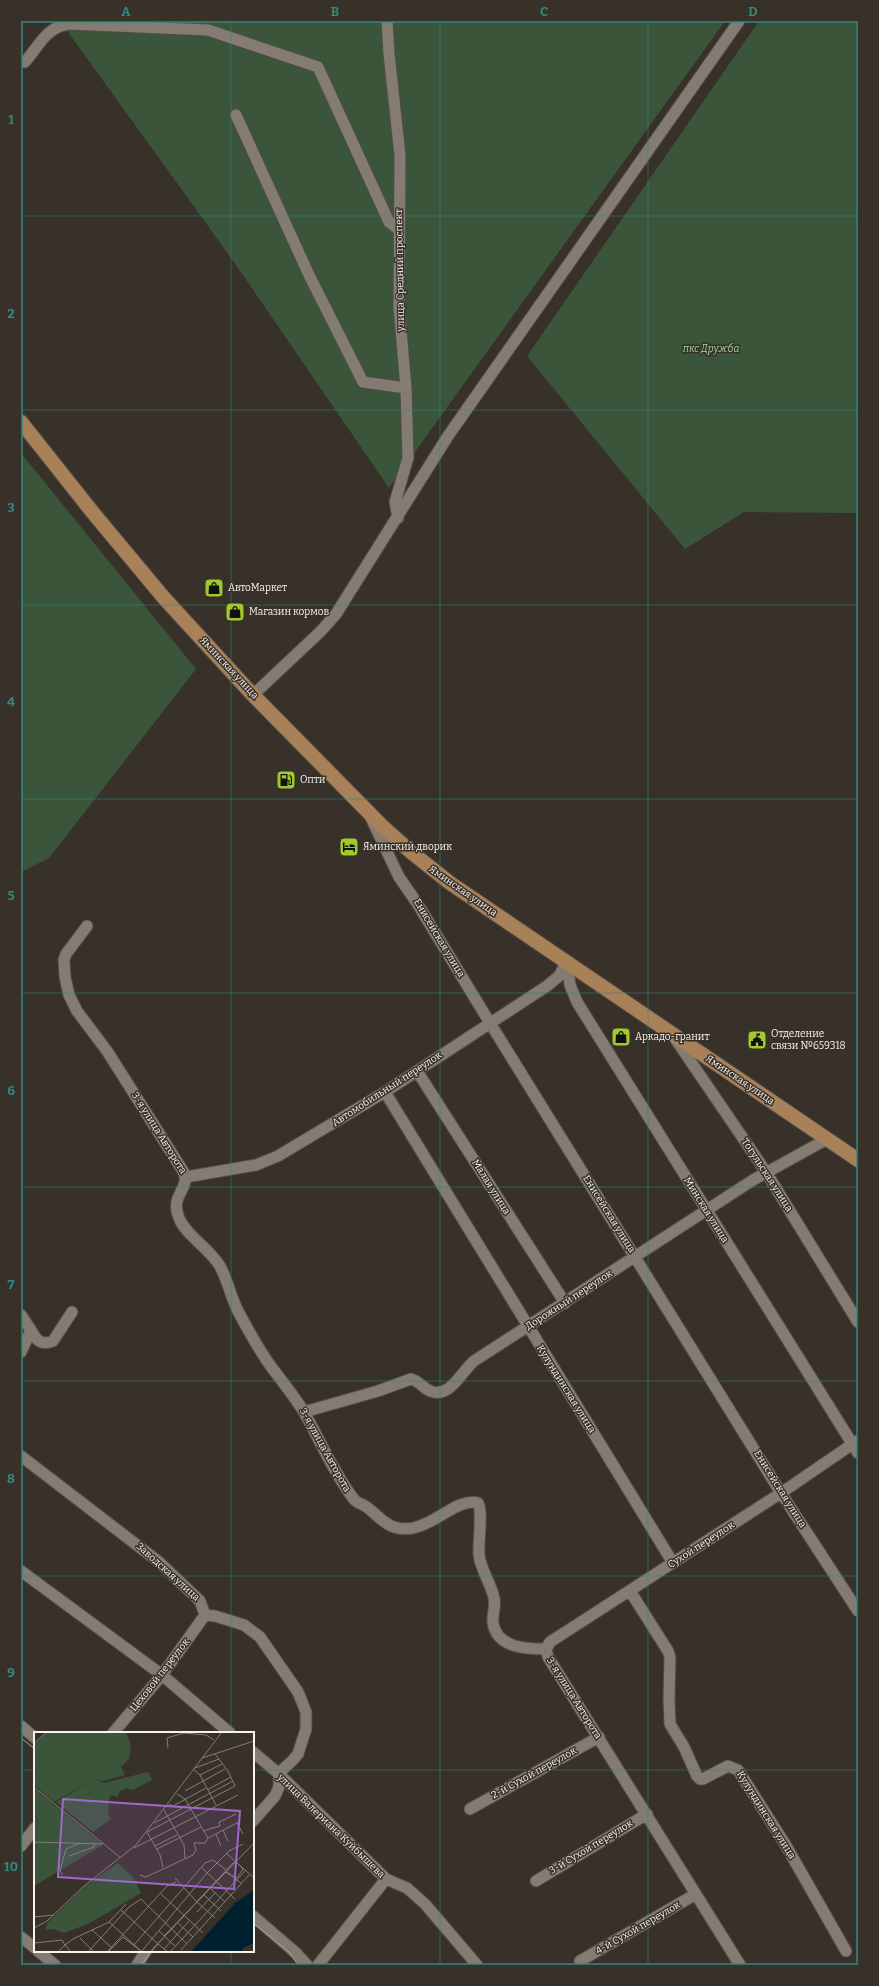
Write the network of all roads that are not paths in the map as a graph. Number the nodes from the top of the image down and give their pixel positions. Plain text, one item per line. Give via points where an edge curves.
1 (388, 21) edge
2 (739, 21) edge
3 (25, 62) dead end
4 (236, 115) dead end
5 (399, 230) junction
6 (406, 388) junction
7 (21, 422) edge
8 (398, 518) junction
9 (253, 695) junction
10 (368, 812) junction
11 (87, 926) dead end
12 (567, 962) junction
13 (490, 1023) junction
14 (670, 1032) junction
15 (417, 1071) junction
16 (385, 1092) junction
17 (827, 1139) junction
18 (858, 1160) edge
19 (766, 1172) junction
20 (186, 1178) junction
21 (706, 1210) junction
22 (636, 1257) junction
23 (565, 1303) junction
24 (72, 1312) dead end
25 (21, 1315) edge
26 (858, 1322) edge
27 (528, 1327) junction
28 (31, 1330) junction
29 (21, 1352) edge
30 (304, 1412) junction
31 (856, 1446) edge
32 (21, 1456) edge
33 (781, 1493) junction
34 (673, 1563) junction
35 (21, 1571) edge
36 (630, 1591) junction
37 (858, 1611) edge
38 (205, 1616) junction
39 (546, 1649) junction
40 (162, 1675) junction
41 (21, 1726) edge
42 (114, 1732) edge
43 (229, 1732) edge
44 (34, 1737) edge
45 (599, 1737) junction
46 (254, 1753) edge
47 (279, 1774) junction
48 (470, 1809) dead end
49 (647, 1814) junction
50 (254, 1820) edge
51 (34, 1829) edge
52 (21, 1846) edge
53 (386, 1879) junction
54 (536, 1881) dead end
55 (696, 1894) junction
56 (254, 1917) edge
57 (21, 1937) edge
58 (34, 1947) edge
59 (846, 1951) dead end
60 (39, 1952) edge
61 (145, 1952) edge
62 (580, 1961) dead end
63 (55, 1965) edge
64 (137, 1965) edge
65 (307, 1965) edge
66 (318, 1965) edge
67 (477, 1965) edge
68 (740, 1965) edge

1 - 5 street, улица Средний проспект via 400,155
2 - 8 street via 448,436
3 - 5 street via 49,31 60,25 69,24 208,30 318,68 389,222
4 - 6 street via 363,382
5 - 6 street, улица Средний проспект via 399,307
6 - 8 street, улица Средний проспект via 408,458 395,502
7 - 9 main road, Яминская улица via 164,598
8 - 9 street via 336,614
9 - 10 main road, Яминская улица
10 - 12 main road, Яминская улица via 411,852 450,883
10 - 13 street, Енисейская улица via 399,877
11 - 20 street, 3-я улица Авторота via 64,960 69,995 77,1011 120,1071
12 - 13 street, Автомобильный переулок via 553,982
12 - 14 main road, Яминская улица
12 - 21 street, Минская улица via 570,985 577,1002
13 - 15 street, Автомобильный переулок
13 - 22 street, Енисейская улица
14 - 17 main road, Яминская улица
14 - 19 street, Тогульская улица
15 - 16 street, Автомобильный переулок
15 - 23 street, Малая улица
16 - 20 street, Автомобильный переулок via 327,1128 264,1162
16 - 27 street, Кулундинская улица
17 - 18 main road, Яминская улица
17 - 19 street, Дорожный переулок
19 - 21 street, Дорожный переулок
19 - 26 street, Тогульская улица
20 - 30 street, 3-я улица Авторота via 185,1186 177,1198 179,1219 219,1265 244,1323
21 - 22 street, Дорожный переулок
21 - 31 street, Минская улица
22 - 23 street, Дорожный переулок
22 - 33 street, Енисейская улица
23 - 27 street, Дорожный переулок
24 - 28 street via 52,1341 40,1343
25 - 28 street
27 - 30 street, Дорожный переулок via 474,1361 445,1392 432,1392 412,1379
27 - 34 street, Кулундинская улица
28 - 29 street
30 - 39 street, 3-я улица Авторота via 353,1499 393,1527 418,1527 464,1504 478,1503 481,1508 478,1530 479,1557 494,1597 492,1618 495,1629 501,1638 511,1645
31 - 33 street, Сухой переулок
32 - 38 street, Заводская улица via 159,1562 200,1601
33 - 34 street, Сухой переулок
33 - 37 street, Енисейская улица
34 - 36 street, Сухой переулок
35 - 40 street
36 - 39 street, Сухой переулок via 550,1642
36 - 59 street, Кулундинская улица via 668,1651 670,1724 698,1777 703,1779 728,1766 738,1770 785,1844
38 - 40 street, Цеховой переулок
38 - 47 street via 215,1616 244,1625 264,1642 298,1692 307,1720 304,1738 296,1758
39 - 45 street, 3-я улица Авторота via 548,1657
40 - 42 street, Цеховой переулок
40 - 43 street
41 - 44 street
45 - 48 street, 2-й Сухой переулок
45 - 49 street, 3-я улица Авторота
46 - 47 street, улица Валериана Куйбышева
47 - 50 street via 279,1787 275,1796
47 - 53 street, улица Валериана Куйбышева
49 - 54 street, 3-й Сухой переулок
49 - 55 street, 3-я улица Авторота
51 - 52 street
53 - 66 street
53 - 67 street, улица Валериана Куйбышева via 407,1888 425,1904
55 - 62 street, 4-й Сухой переулок
55 - 68 street, 3-я улица Авторота
56 - 65 street
57 - 58 street
60 - 63 street
61 - 64 street

